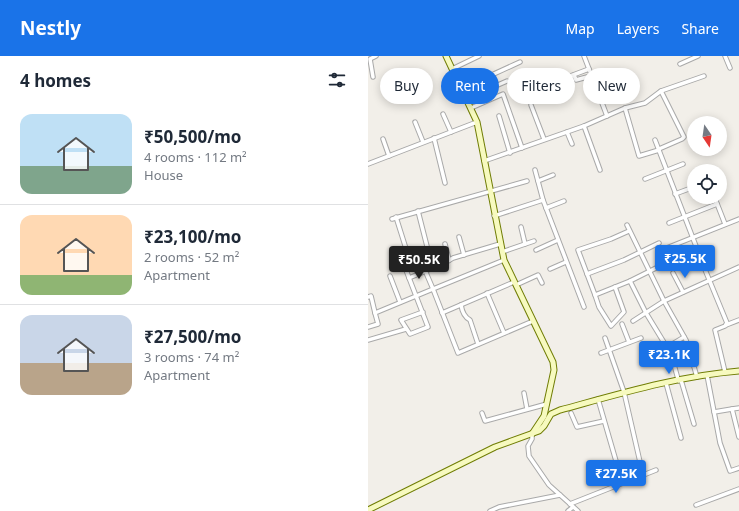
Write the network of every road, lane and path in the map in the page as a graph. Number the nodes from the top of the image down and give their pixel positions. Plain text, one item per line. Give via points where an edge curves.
1 (376, 56) edge
2 (446, 56) edge
3 (479, 56) edge
4 (584, 56) edge
5 (698, 56) edge
6 (725, 56) edge
7 (520, 62) dead end
8 (680, 64) dead end
9 (452, 68) edge
10 (454, 68) edge
11 (589, 68) edge
12 (730, 68) dead end
13 (499, 72) edge
14 (704, 76) dead end
15 (373, 77) dead end
16 (507, 81) dead end
17 (499, 85) edge
18 (661, 91) junction
19 (469, 104) edge
20 (602, 104) edge
21 (530, 105) dead end
22 (471, 108) junction
23 (625, 108) junction
24 (443, 114) dead end
25 (499, 116) dead end
26 (607, 116) junction
27 (415, 122) dead end
28 (477, 122) junction
29 (584, 126) junction
30 (451, 132) junction
31 (567, 132) junction
32 (434, 138) junction
33 (383, 139) dead end
34 (544, 139) junction
35 (655, 140) dead end
36 (423, 142) junction
37 (572, 144) dead end
38 (522, 148) junction
39 (659, 150) junction
40 (510, 152) junction
41 (389, 156) junction
42 (484, 161) junction
43 (368, 164) edge
44 (683, 164) dead end
45 (535, 170) dead end
46 (600, 170) dead end
47 (666, 170) junction
48 (553, 175) dead end
49 (645, 179) dead end
50 (527, 181) dead end
51 (538, 181) junction
52 (445, 183) dead end
53 (490, 190) junction
54 (687, 190) edge
55 (676, 194) junction
56 (544, 200) junction
57 (564, 201) dead end
58 (546, 208) junction
59 (418, 211) junction
60 (494, 216) junction
61 (685, 217) junction
62 (739, 219) edge
63 (669, 223) dead end
64 (725, 224) junction
65 (627, 225) dead end
66 (521, 227) dead end
67 (629, 231) junction
68 (459, 237) dead end
69 (693, 238) junction
70 (534, 240) dead end
71 (558, 240) junction
72 (659, 243) dead end
73 (446, 244) dead end
74 (500, 244) junction
75 (525, 244) junction
76 (536, 250) dead end
77 (502, 252) junction
78 (640, 252) junction
79 (464, 255) junction
80 (449, 260) junction
81 (504, 260) junction
82 (670, 260) dead end
83 (421, 261) junction
84 (566, 262) junction
85 (660, 266) dead end
86 (739, 267) edge
87 (550, 269) dead end
88 (406, 270) dead end
89 (425, 272) junction
90 (650, 272) junction
91 (673, 273) dead end
92 (587, 274) junction
93 (390, 276) dead end
94 (409, 278) junction
95 (709, 280) junction
96 (630, 281) junction
97 (515, 283) junction
98 (542, 283) dead end
99 (614, 287) junction
100 (433, 289) junction
101 (683, 292) junction
102 (487, 294) junction
103 (595, 295) junction
104 (416, 296) junction
105 (368, 297) edge
106 (664, 301) junction
107 (400, 302) junction
108 (461, 305) junction
109 (584, 306) dead end
110 (375, 312) junction
111 (423, 312) junction
112 (442, 313) junction
113 (646, 313) junction
114 (739, 320) edge
115 (533, 321) junction
116 (633, 321) dead end
117 (622, 324) dead end
118 (726, 325) junction
119 (368, 327) edge
120 (406, 329) junction
121 (504, 333) junction
122 (684, 337) junction
123 (604, 338) dead end
124 (641, 338) dead end
125 (368, 340) edge
126 (628, 342) junction
127 (674, 343) dead end
128 (478, 344) junction
129 (609, 350) junction
130 (601, 353) dead end
131 (739, 371) edge
132 (725, 372) junction
133 (707, 375) junction
134 (697, 377) junction
135 (681, 380) junction
136 (666, 383) junction
137 (624, 392) junction
138 (524, 393) dead end
139 (598, 399) junction
140 (547, 404) junction
141 (739, 408) edge
142 (527, 409) junction
143 (732, 409) junction
144 (714, 412) junction
145 (482, 413) dead end
146 (571, 413) dead end
147 (604, 421) junction
148 (694, 424) dead end
149 (532, 434) junction
150 (739, 436) edge
151 (681, 438) dead end
152 (616, 461) dead end
153 (640, 462) dead end
154 (739, 468) edge
155 (656, 470) dead end
156 (739, 488) edge
157 (560, 494) junction
158 (696, 505) dead end
159 (571, 506) junction
160 (368, 510) edge
161 (490, 511) edge
162 (568, 511) edge
163 (578, 511) edge

1 - 15 street via 370,60
2 - 9 street
3 - 10 street
4 - 11 street
5 - 8 street
6 - 12 street
7 - 13 street
14 - 18 street
16 - 17 street
18 - 23 street via 644,103
18 - 39 street via 684,137
19 - 22 street
20 - 26 street
21 - 34 street
22 - 28 street
22 - 38 street via 503,94
23 - 26 street
23 - 39 street via 639,156
24 - 30 street
25 - 40 street
26 - 29 street
27 - 36 street
28 - 30 street
28 - 42 street
29 - 31 street
29 - 46 street
30 - 32 street
31 - 34 street
31 - 37 street
32 - 36 street
32 - 52 street
33 - 41 street
34 - 38 street
35 - 39 street
36 - 41 street
38 - 40 street
39 - 47 street
40 - 42 street
41 - 43 street
42 - 53 street
44 - 47 street
45 - 51 street
47 - 49 street
47 - 55 street
48 - 51 street
50 - 53 street
51 - 56 street
53 - 59 street
53 - 60 street
54 - 55 street
55 - 61 street
56 - 58 street
56 - 60 street
57 - 58 street
58 - 71 street
59 - 83 street via 430,258
59 - 83 street via 394,218 408,255
60 - 74 street
61 - 63 street
61 - 64 street via 716,202
61 - 69 street
62 - 64 street
64 - 69 street
65 - 67 street
66 - 75 street
67 - 78 street
67 - 92 street via 578,250
68 - 79 street
69 - 82 street via 664,249
69 - 95 street
70 - 75 street
71 - 76 street
71 - 84 street
72 - 78 street
73 - 80 street
74 - 77 street
74 - 79 street
75 - 77 street
77 - 81 street
78 - 90 street
78 - 92 street
79 - 80 street
80 - 89 street
81 - 97 street
81 - 100 street
83 - 89 street
84 - 87 street
84 - 109 street
85 - 90 street
86 - 95 street
88 - 94 street
89 - 94 street
89 - 100 street
90 - 96 street
90 - 106 street
91 - 101 street
92 - 103 street
93 - 107 street
94 - 104 street
95 - 101 street
95 - 118 street
96 - 99 street
96 - 113 street
97 - 98 street via 538,275
97 - 102 street
97 - 115 street
99 - 103 street
99 - 103 street via 624,312 610,326
100 - 104 street
100 - 112 street
101 - 106 street
102 - 108 street
102 - 121 street
104 - 107 street
104 - 111 street
105 - 110 street via 371,296
106 - 113 street
106 - 122 street
107 - 110 street
108 - 112 street
108 - 128 street via 470,320
110 - 119 street via 378,324
111 - 120 street via 402,320
111 - 120 street via 428,327 410,334
112 - 128 street via 458,353
113 - 116 street
113 - 135 street via 671,354 678,379
114 - 118 street
115 - 121 street
115 - 140 street via 553,362 554,370
117 - 126 street
118 - 132 street via 715,330
120 - 125 street
121 - 128 street
122 - 127 street
122 - 134 street
123 - 129 street
124 - 126 street
126 - 129 street
129 - 130 street
129 - 137 street
131 - 132 street
132 - 133 street
133 - 134 street
133 - 144 street
134 - 135 street
135 - 136 street
135 - 148 street
136 - 137 street
136 - 151 street
137 - 139 street
137 - 153 street
138 - 142 street
139 - 147 street
139 - 149 street via 551,414 544,426
140 - 142 street
140 - 149 street via 544,416
141 - 143 street
142 - 145 street via 485,421
143 - 144 street
143 - 150 street
144 - 154 street via 730,472
146 - 147 street via 577,427
147 - 152 street
149 - 157 street via 528,446 529,456 550,485
149 - 160 street via 495,447
155 - 159 street
156 - 158 street
157 - 159 street
157 - 161 street
159 - 162 street
159 - 163 street

